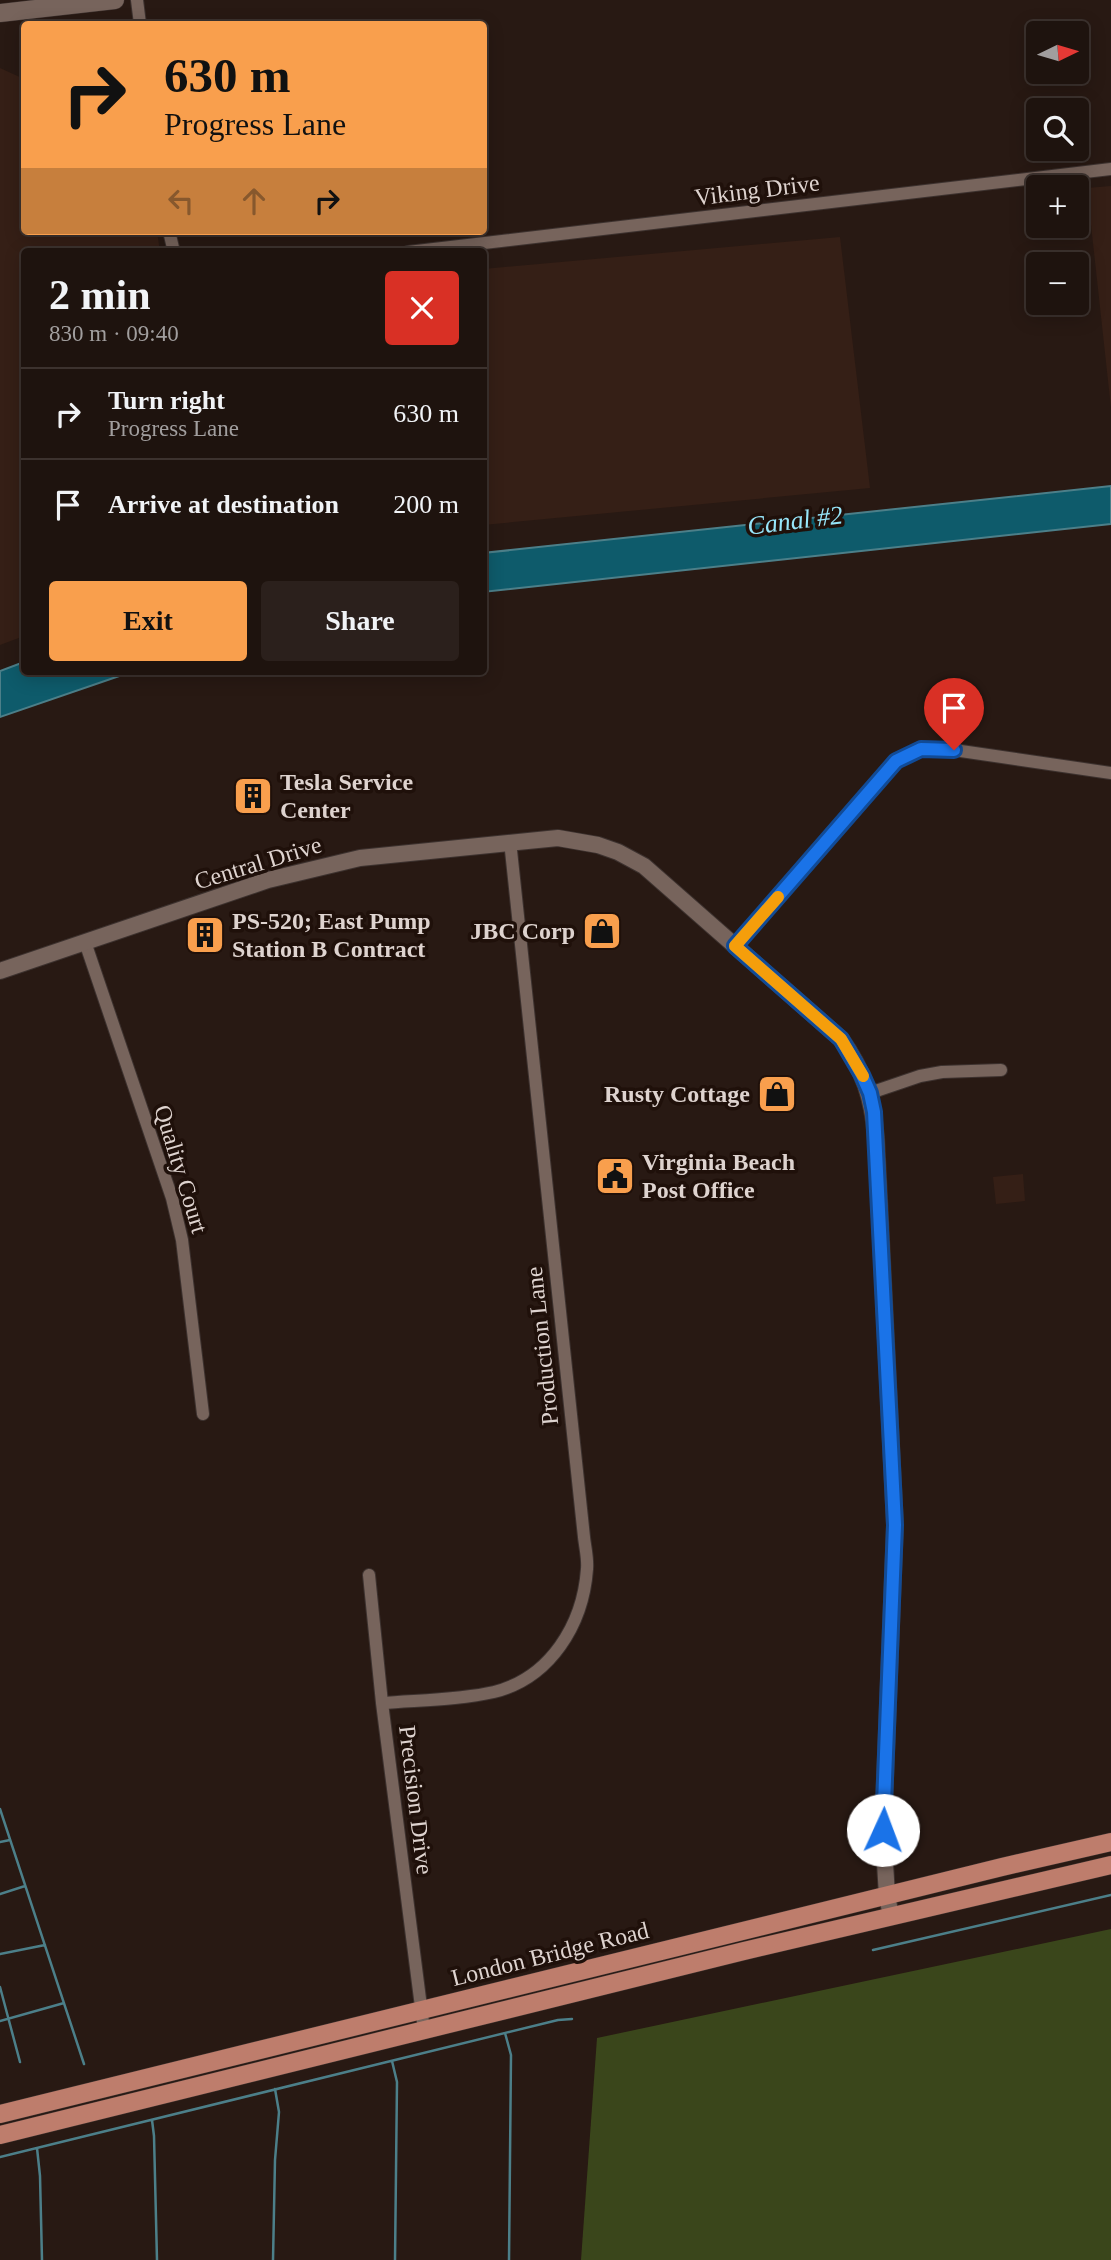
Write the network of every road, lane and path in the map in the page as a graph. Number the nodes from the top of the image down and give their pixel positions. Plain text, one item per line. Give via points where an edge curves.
1 (115, 0) edge
2 (137, 0) edge
3 (0, 13) edge
4 (140, 21) edge
5 (1111, 169) edge
6 (442, 248) edge
7 (1111, 773) edge
8 (510, 841) junction
9 (85, 942) junction
10 (735, 946) junction
11 (0, 971) edge
12 (1001, 1070) dead end
13 (870, 1093) junction
14 (203, 1414) dead end
15 (369, 1575) dead end
16 (382, 1703) junction
17 (1111, 1842) edge
18 (1111, 1865) edge
19 (887, 1896) junction
20 (891, 1916) junction
21 (422, 2011) junction
22 (424, 2030) junction
23 (0, 2114) edge
24 (0, 2134) edge

1 - 3 main road
2 - 4 street
5 - 6 street, Viking Drive
7 - 10 street via 921,749 896,761
8 - 9 street, Central Drive via 312,868
8 - 10 street, Central Drive via 578,840 618,852 645,866
8 - 16 street, Production Lane via 587,1566 585,1586 560,1648 522,1681 492,1692
9 - 11 street, Central Drive
9 - 14 street, Quality Court via 173,1203 182,1240
10 - 13 street, Central Drive via 841,1039
12 - 13 street via 942,1072
13 - 19 street, Central Drive via 895,1525 883,1830
15 - 16 street, Precision Drive
16 - 21 street, Precision Drive
17 - 19 main road, London Bridge Road
18 - 20 main road, London Bridge Road
19 - 20 street, Central Drive
19 - 21 main road, London Bridge Road
20 - 22 main road, London Bridge Road
21 - 22 street, Precision Drive
21 - 23 main road, London Bridge Road
22 - 24 main road, London Bridge Road

